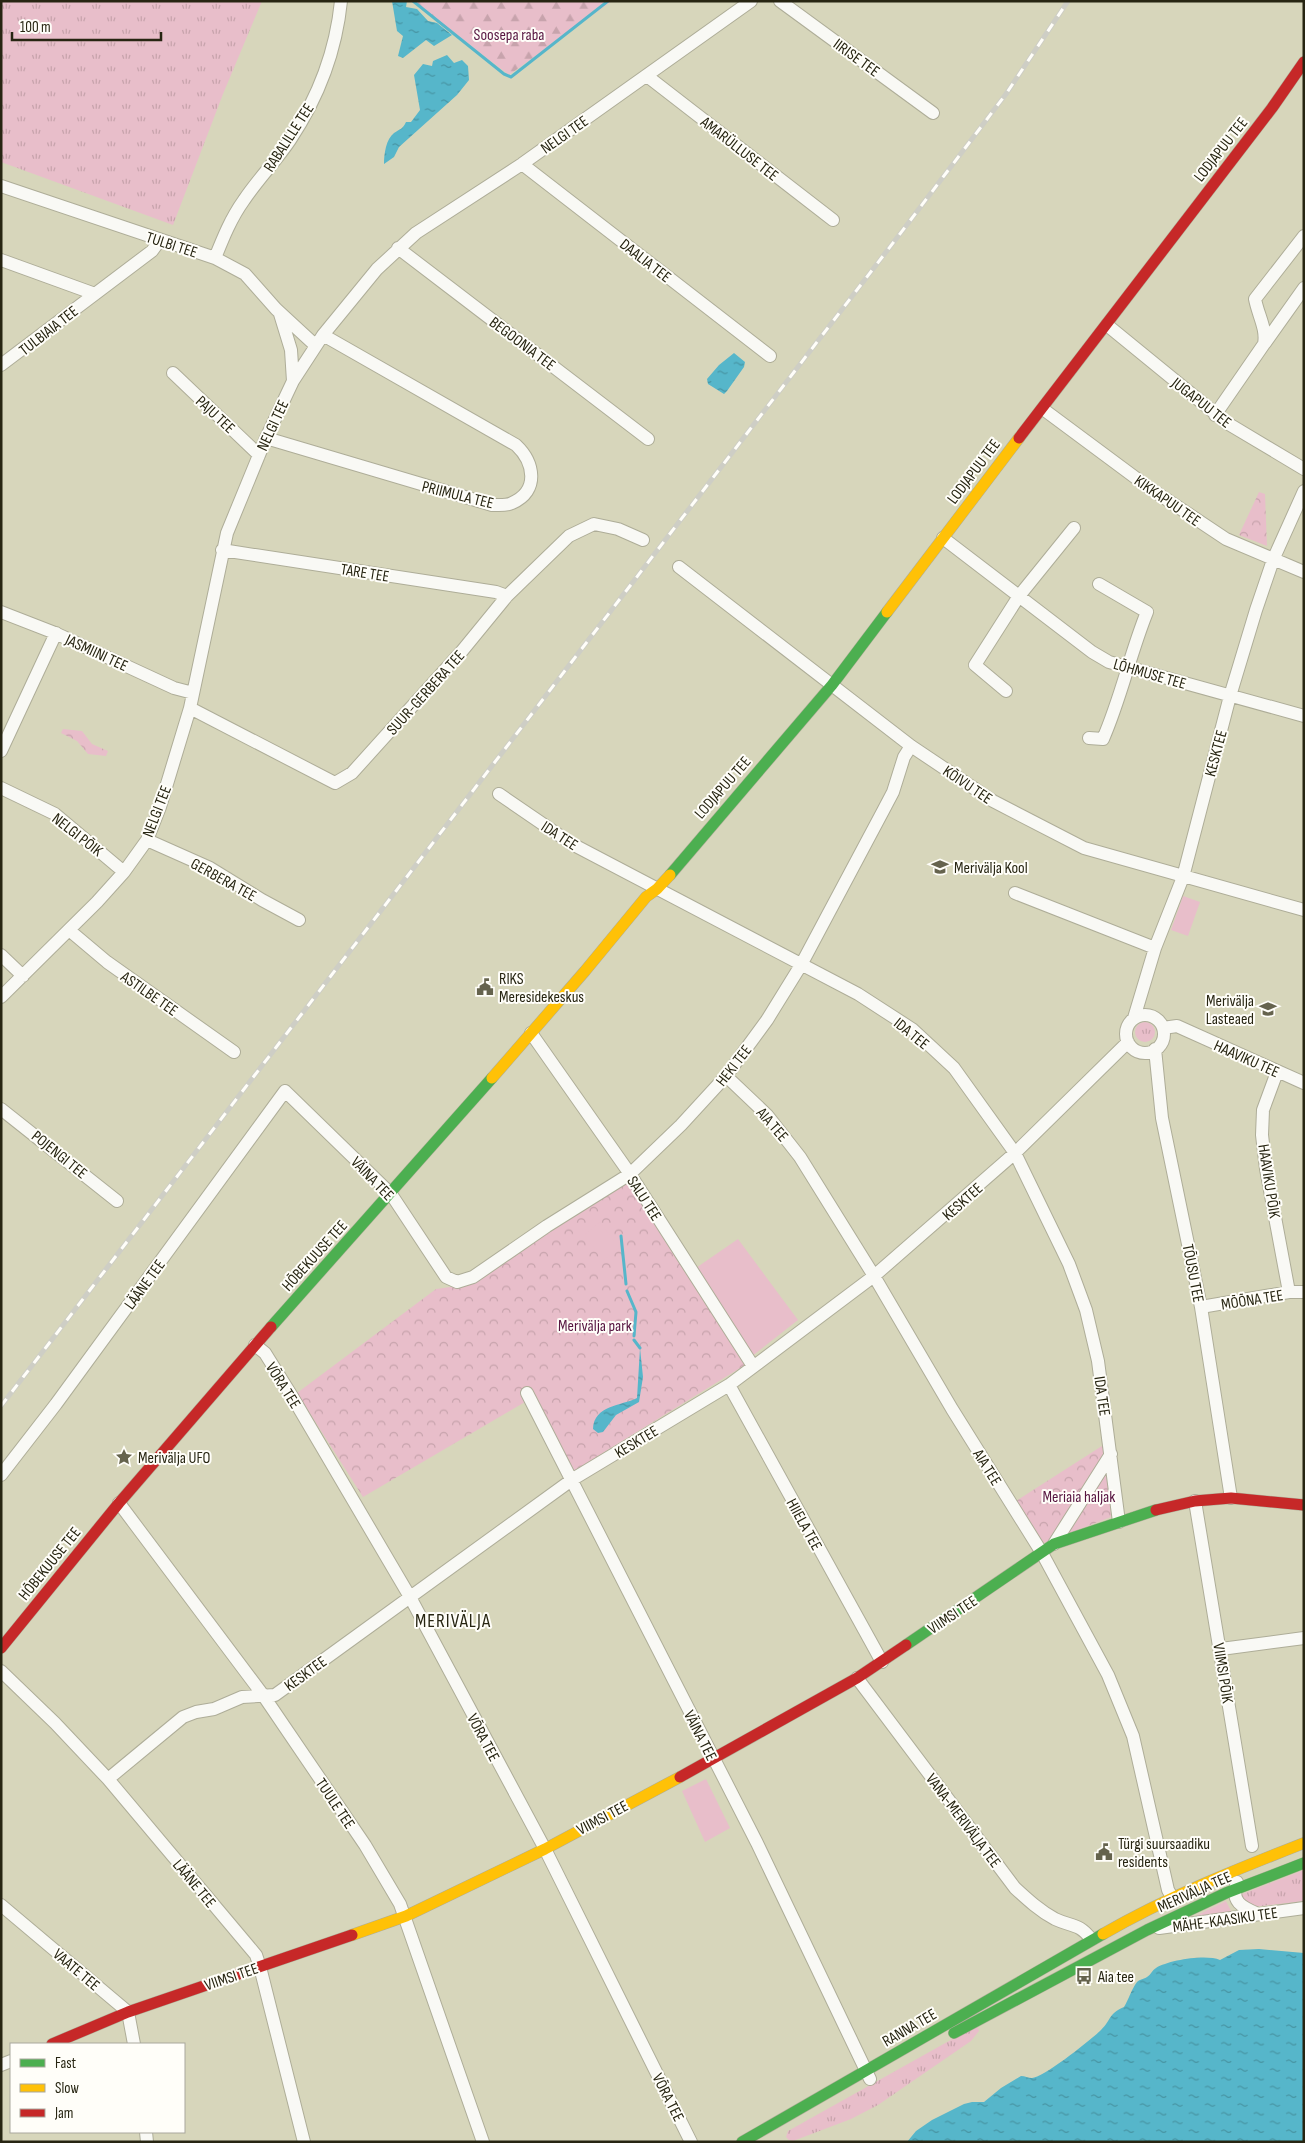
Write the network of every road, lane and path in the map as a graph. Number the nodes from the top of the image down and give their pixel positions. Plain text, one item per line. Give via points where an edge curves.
1 (750, 1) edge
2 (780, 1) edge
3 (342, 3) edge
4 (1304, 62) edge
5 (647, 76) junction
6 (933, 113) dead end
7 (522, 164) junction
8 (1, 186) edge
9 (833, 220) dead end
10 (1304, 236) edge
11 (160, 240) junction
12 (398, 248) junction
13 (215, 258) junction
14 (1, 260) edge
15 (1304, 288) edge
16 (95, 294) junction
17 (280, 314) junction
18 (1108, 325) junction
19 (323, 334) junction
20 (1264, 344) junction
21 (315, 345) junction
22 (770, 356) dead end
23 (1, 365) edge
24 (173, 373) dead end
25 (293, 381) junction
26 (1043, 409) junction
27 (1215, 414) junction
28 (266, 438) junction
29 (648, 439) dead end
30 (259, 454) junction
31 (1304, 469) edge
32 (1304, 491) edge
33 (1074, 528) dead end
34 (943, 538) junction
35 (643, 540) dead end
36 (222, 550) junction
37 (1273, 560) junction
38 (679, 567) dead end
39 (1304, 572) edge
40 (1099, 584) dead end
41 (508, 596) junction
42 (1019, 596) junction
43 (1, 612) edge
44 (56, 634) junction
45 (1128, 669) junction
46 (832, 685) junction
47 (1006, 691) dead end
48 (192, 693) junction
49 (1230, 696) junction
50 (190, 708) junction
51 (1304, 716) edge
52 (1089, 738) dead end
53 (911, 746) junction
54 (1, 751) edge
55 (1, 788) edge
56 (499, 794) dead end
57 (147, 840) junction
58 (124, 872) junction
59 (1183, 876) junction
60 (657, 890) junction
61 (1015, 893) dead end
62 (1304, 910) edge
63 (300, 920) dead end
64 (70, 930) junction
65 (1155, 948) junction
66 (1, 955) edge
67 (801, 965) junction
68 (23, 976) junction
69 (1, 997) edge
70 (1134, 1018) junction
71 (1163, 1028) junction
72 (531, 1033) junction
73 (1128, 1042) junction
74 (1155, 1049) junction
75 (234, 1052) dead end
76 (1277, 1072) junction
77 (726, 1076) junction
78 (1304, 1083) edge
79 (285, 1091) joint
80 (1, 1109) edge
81 (1015, 1153) junction
82 (630, 1174) junction
83 (391, 1194) junction
84 (117, 1201) dead end
85 (874, 1276) junction
86 (446, 1277) joint
87 (1289, 1292) junction
88 (1304, 1292) edge
89 (1201, 1307) junction
90 (255, 1344) junction
91 (753, 1366) junction
92 (729, 1386) junction
93 (527, 1393) dead end
94 (1111, 1454) junction
95 (1, 1475) edge
96 (573, 1480) junction
97 (1231, 1498) junction
98 (1195, 1500) junction
99 (118, 1503) junction
100 (1304, 1505) edge
101 (1119, 1522) junction
102 (1054, 1544) junction
103 (1042, 1553) junction
104 (410, 1597) junction
105 (1304, 1638) edge
106 (1, 1648) edge
107 (1220, 1649) junction
108 (882, 1662) junction
109 (1, 1671) edge
110 (857, 1678) junction
111 (263, 1695) junction
112 (713, 1759) junction
113 (108, 1779) junction
114 (1304, 1843) edge
115 (1252, 1846) dead end
116 (545, 1849) junction
117 (1255, 1862) junction
118 (1304, 1862) edge
119 (1234, 1890) junction
120 (1172, 1897) junction
121 (1, 1905) edge
122 (1304, 1908) edge
123 (1258, 1914) junction
124 (406, 1916) junction
125 (1147, 1930) junction
126 (1091, 1940) junction
127 (1100, 1953) joint
128 (260, 1966) junction
129 (128, 2012) junction
130 (54, 2043) edge
131 (134, 2043) edge
132 (869, 2074) junction
133 (304, 2142) edge
134 (483, 2142) edge
135 (691, 2142) edge
136 (742, 2142) edge
137 (761, 2142) edge

1 - 5 street, NELGI TEE
2 - 6 street, IIRISE TEE
3 - 13 street, RABALILLE TEE via 319,88 290,140 243,201
4 - 18 street, LODJAPUU TEE
5 - 7 street, NELGI TEE
5 - 9 street, AMARÜLLUSE TEE
7 - 12 street, NELGI TEE
7 - 22 street, DAALIA TEE
8 - 11 street, TULBI TEE
10 - 20 street via 1255,299 1266,333
11 - 13 street, TULBI TEE
11 - 16 street, TULBIAIA TEE via 152,251
12 - 19 street, NELGI TEE
12 - 29 street, BEGOONIA TEE
13 - 17 street, TULBI TEE via 245,274
14 - 16 street, TULBIAIA TEE
15 - 20 street
16 - 23 street, TULBIAIA TEE
17 - 21 street, TULBI TEE
17 - 25 street via 290,350
18 - 26 street, LODJAPUU TEE
18 - 27 street, JUGAPUU TEE
19 - 21 street, NELGI TEE
19 - 28 street, PRIIMULA TEE via 516,445 530,463 532,472 528,490 514,502 492,505
20 - 27 street
21 - 25 street, NELGI TEE
24 - 30 street, PAJU TEE
25 - 28 street, NELGI TEE
26 - 34 street, LODJAPUU TEE
26 - 37 street, KIKKAPUU TEE via 1148,487 1226,539
27 - 31 street, JUGAPUU TEE
28 - 30 street, NELGI TEE
30 - 36 street, NELGI TEE
32 - 37 street, KESKTEE
33 - 42 street
34 - 42 street, LÕHMUSE TEE
34 - 46 street, LODJAPUU TEE
35 - 41 street, SUUR-GERBERA TEE via 618,529 594,524 569,536
36 - 41 street, TARE TEE
36 - 48 street, NELGI TEE
37 - 39 street, KIKKAPUU TEE
37 - 49 street, KESKTEE
38 - 46 street, KÕIVU TEE
40 - 45 street via 1147,612
41 - 50 street, SUUR-GERBERA TEE via 462,652 352,773 335,783
42 - 45 street, LÕHMUSE TEE via 1092,652
42 - 47 street via 975,666
43 - 44 street, JASMIINI TEE
44 - 48 street, JASMIINI TEE via 174,688
44 - 54 street
45 - 49 street, LÕHMUSE TEE
45 - 52 street via 1103,739
46 - 53 street, KÕIVU TEE
46 - 60 street, LODJAPUU TEE
48 - 50 street, NELGI TEE
49 - 51 street, LÕHMUSE TEE
49 - 59 street, KESKTEE
50 - 57 street, NELGI TEE
53 - 59 street, KÕIVU TEE via 993,801 1084,848
53 - 67 street, HEKI TEE via 883,812
55 - 58 street, NELGI PÕIK via 55,814
56 - 60 street, IDA TEE via 572,844
57 - 58 street, NELGI TEE
57 - 63 street, GERBERA TEE via 210,868
58 - 64 street, NELGI TEE
59 - 62 street, KÕIVU TEE
59 - 65 street, KESKTEE
60 - 67 street, IDA TEE
60 - 72 street, HÕBEKUUSE TEE via 646,897
61 - 65 street
64 - 68 street, NELGI TEE
64 - 75 street, ASTILBE TEE via 107,962
65 - 70 street, KESKTEE
66 - 68 street
67 - 77 street, HEKI TEE via 767,1020
67 - 81 street, IDA TEE via 858,994 912,1029 954,1068
68 - 69 street, NELGI TEE
70 - 71 street via 1151,1016
70 - 73 street via 1127,1027
71 - 74 street via 1162,1040
71 - 76 street, HAAVIKU TEE via 1177,1026
72 - 82 street, SALU TEE
72 - 83 street, HÕBEKUUSE TEE
73 - 74 street via 1138,1052
73 - 81 street, KESKTEE
74 - 89 street, TÕUSU TEE via 1162,1118
76 - 78 street, HAAVIKU TEE
76 - 87 street, HAAVIKU PÕIK via 1263,1110 1262,1135
77 - 82 street, HEKI TEE
77 - 85 street, AIA TEE via 767,1115 800,1157
79 - 83 street, VÄINA TEE
79 - 95 street, LÄÄNE TEE
80 - 84 street, POJENGI TEE
81 - 85 street, KESKTEE
81 - 94 street, IDA TEE via 1069,1264 1086,1310 1098,1361
82 - 86 street, HEKI TEE via 473,1277 456,1282
82 - 91 street, SALU TEE
83 - 86 street, VÄINA TEE
83 - 90 street, HÕBEKUUSE TEE
85 - 91 street, KESKTEE
85 - 103 street, AIA TEE
87 - 88 street, MÕÕNA TEE
87 - 89 street, MÕÕNA TEE
89 - 97 street, TÕUSU TEE
90 - 99 street, HÕBEKUUSE TEE
90 - 104 street, VÕRA TEE via 265,1353 293,1398
91 - 92 street, KESKTEE
92 - 96 street, KESKTEE
92 - 108 street, HIIELA TEE
93 - 96 street, VÄINA TEE
94 - 101 street, IDA TEE
94 - 102 street
96 - 104 street, KESKTEE
96 - 112 street, VÄINA TEE
97 - 98 street, VIIMSI TEE
97 - 100 street, VIIMSI TEE
98 - 101 street, VIIMSI TEE
98 - 107 street, VIIMSI PÕIK
99 - 106 street, HÕBEKUUSE TEE
99 - 111 street, TUULE TEE
101 - 102 street, VIIMSI TEE
102 - 103 street, VIIMSI TEE
103 - 108 street, VIIMSI TEE
103 - 120 street, AIA TEE via 1108,1675 1133,1736
104 - 111 street, KESKTEE via 275,1695
104 - 116 street, VÕRA TEE
105 - 107 street
107 - 115 street, VIIMSI PÕIK
108 - 110 street, VIIMSI TEE
109 - 113 street, LÄÄNE TEE
110 - 112 street, VIIMSI TEE
110 - 126 street, VANA-MERIVÄLJA TEE via 1015,1888 1056,1919 1084,1929
111 - 113 street, KESKTEE via 242,1697 214,1710 184,1717
111 - 124 street, TUULE TEE via 362,1841
112 - 116 street, VIIMSI TEE
112 - 132 street, VÄINA TEE
113 - 128 street, LÄÄNE TEE via 256,1956
114 - 117 street, MERIVÄLJA TEE
116 - 124 street, VIIMSI TEE
116 - 135 street, VÕRA TEE
117 - 119 street via 1238,1878
117 - 120 street, MERIVÄLJA TEE
118 - 119 street, MERIVÄLJA TEE
119 - 123 street via 1237,1902
119 - 125 street, MERIVÄLJA TEE
120 - 126 street, MERIVÄLJA TEE
121 - 129 street, VAATE TEE
122 - 123 street, MÄHE-KAASIKU TEE
123 - 125 street, MÄHE-KAASIKU TEE
124 - 128 street, VIIMSI TEE
124 - 134 street, TUULE TEE
125 - 127 street, MERIVÄLJA TEE
126 - 132 street, RANNA TEE
127 - 132 street, RANNA TEE
128 - 129 street, VIIMSI TEE
128 - 133 street, LÄÄNE TEE
129 - 130 street, VIIMSI TEE
129 - 131 street
132 - 136 street, RANNA TEE
132 - 137 street, RANNA TEE

